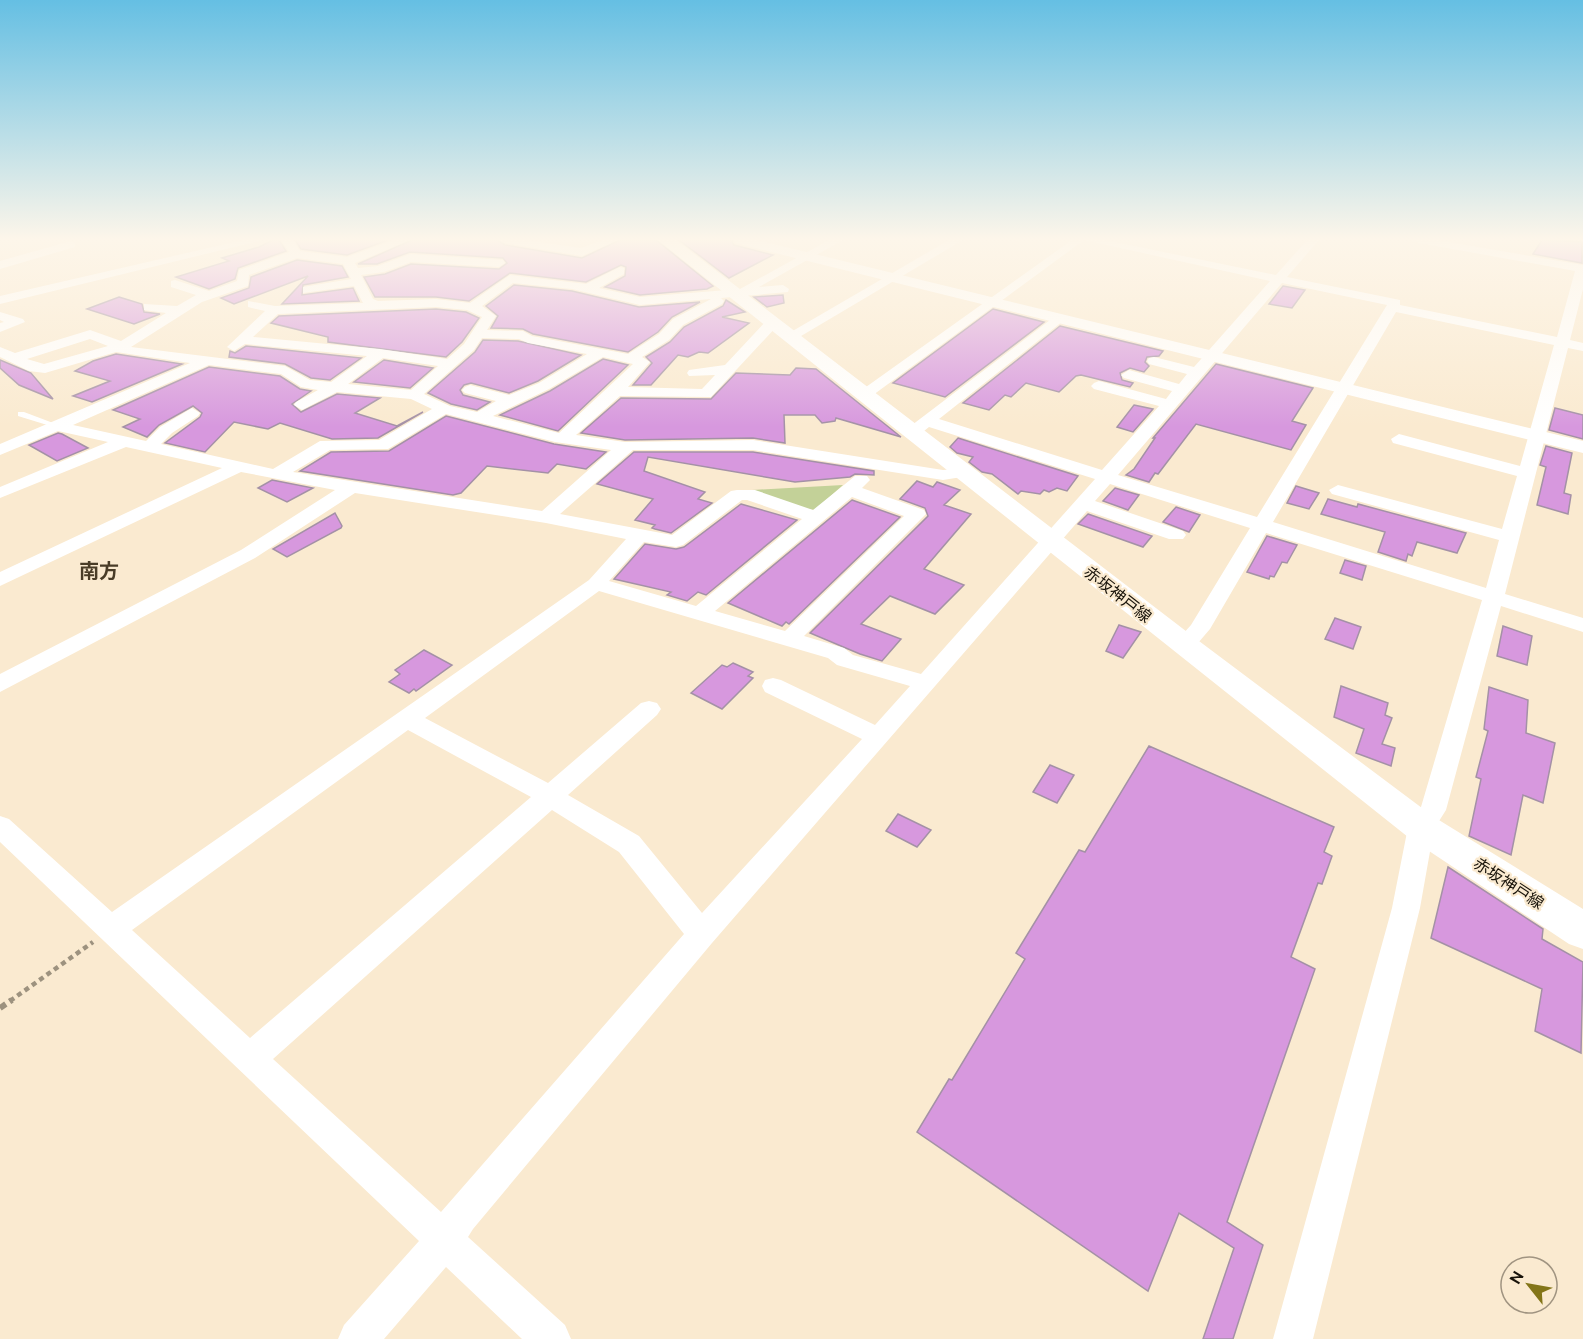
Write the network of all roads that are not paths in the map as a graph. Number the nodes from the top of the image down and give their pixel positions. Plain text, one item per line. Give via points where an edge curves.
1 (192, 302) edge
2 (371, 302) edge
3 (479, 302) edge
4 (714, 302) edge
5 (741, 302) edge
6 (840, 302) edge
7 (993, 302) edge
8 (995, 302) edge
9 (1257, 302) edge
10 (1392, 302) edge
11 (1572, 302) edge
12 (253, 303) dead end
13 (376, 305) junction
14 (474, 306) junction
15 (148, 307) dead end
16 (1394, 308) junction
17 (182, 310) junction
18 (274, 310) junction
19 (0, 316) edge
20 (1058, 318) junction
21 (0, 328) edge
22 (782, 329) junction
23 (477, 334) junction
24 (243, 340) junction
25 (1560, 345) junction
26 (122, 346) junction
27 (1583, 347) edge
28 (380, 352) junction
29 (601, 352) junction
30 (7, 355) edge
31 (1210, 355) junction
32 (630, 359) junction
33 (210, 361) junction
34 (1155, 361) dead end
35 (451, 364) junction
36 (728, 369) junction
37 (1196, 372) junction
38 (694, 373) dead end
39 (1129, 375) dead end
40 (1099, 386) dead end
41 (334, 387) junction
42 (1345, 388) junction
43 (1181, 389) junction
44 (470, 390) dead end
45 (616, 391) junction
46 (706, 394) junction
47 (414, 395) junction
48 (864, 395) junction
49 (510, 400) junction
50 (1168, 404) junction
51 (302, 405) dead end
52 (444, 409) junction
53 (192, 412) dead end
54 (695, 412) dead end
55 (21, 414) dead end
56 (479, 418) junction
57 (385, 422) dead end
58 (57, 426) junction
59 (920, 427) junction
60 (409, 429) junction
61 (1536, 435) junction
62 (563, 438) junction
63 (1399, 439) dead end
64 (123, 442) junction
65 (150, 446) junction
66 (625, 447) junction
67 (1583, 447) edge
68 (0, 450) edge
69 (241, 466) junction
70 (879, 466) junction
71 (962, 472) junction
72 (1526, 472) junction
73 (276, 475) junction
74 (1106, 475) junction
75 (351, 487) junction
76 (850, 490) junction
77 (1338, 490) dead end
78 (0, 493) edge
79 (1082, 503) junction
80 (546, 517) junction
81 (814, 517) junction
82 (1262, 524) junction
83 (1176, 535) dead end
84 (639, 536) junction
85 (1508, 537) junction
86 (1051, 541) junction
87 (0, 580) edge
88 (596, 584) junction
89 (1492, 596) junction
90 (699, 614) junction
91 (1583, 625) edge
92 (789, 639) junction
93 (1184, 645) junction
94 (925, 683) junction
95 (0, 684) edge
96 (773, 686) dead end
97 (649, 709) dead end
98 (405, 718) junction
99 (877, 736) junction
100 (548, 795) junction
101 (0, 826) edge
102 (1421, 827) junction
103 (111, 929) junction
104 (1583, 931) edge
105 (702, 934) junction
106 (249, 1060) junction
107 (445, 1240) junction
108 (358, 1339) edge
109 (551, 1339) edge
110 (1293, 1339) edge

1 - 17 street
2 - 13 street
3 - 14 street
4 - 32 street via 678,322 664,337
5 - 22 main road, 赤坂神戸線
6 - 22 street
7 - 48 street
8 - 20 street
9 - 31 street
10 - 16 street
11 - 25 street
12 - 18 street
13 - 14 street
13 - 18 street
14 - 23 street via 489,316
15 - 17 street
16 - 25 street
16 - 42 street
17 - 26 street
18 - 24 street
19 - 21 street via 20,324
20 - 31 street
20 - 59 street
22 - 36 street
22 - 48 main road, 赤坂神戸線
23 - 29 street via 523,334 528,339
23 - 35 street
24 - 28 street
24 - 33 street
25 - 27 street
25 - 61 street
26 - 30 street via 90,334
26 - 30 street via 45,369
26 - 33 street via 121,350
28 - 35 street
28 - 41 street
29 - 32 street
29 - 49 street via 544,386
31 - 37 street
31 - 42 street
32 - 45 street via 643,362
33 - 41 street via 285,370 306,384
33 - 58 street
34 - 37 street
35 - 47 street
36 - 38 street
36 - 46 street
37 - 43 street
39 - 43 street
40 - 50 street
41 - 47 street
41 - 51 street
42 - 61 street
42 - 82 street
43 - 50 street
44 - 49 street
45 - 46 street
45 - 62 street
46 - 54 street
47 - 52 street
48 - 59 main road, 赤坂神戸線
49 - 56 street
50 - 74 street
52 - 56 street
52 - 60 street
53 - 65 street
55 - 58 lane
56 - 62 street
57 - 60 street
58 - 64 street
58 - 68 street
59 - 71 main road, 赤坂神戸線
59 - 74 street
60 - 73 street via 382,445 327,445
61 - 67 street
61 - 72 street
62 - 66 street
63 - 72 street
64 - 65 street
64 - 78 street
65 - 69 street
66 - 70 street via 753,445
66 - 80 street
69 - 73 street
69 - 87 street
70 - 71 street via 943,475
70 - 76 street
71 - 86 main road, 赤坂神戸線
72 - 85 street
73 - 75 street
74 - 79 street
74 - 82 street
75 - 80 street
75 - 95 street via 248,554
76 - 81 street
76 - 92 street via 917,514
77 - 85 street
79 - 83 street
79 - 86 street
80 - 84 street
81 - 84 street via 749,494 737,495 676,541
81 - 90 street
82 - 89 street
82 - 93 street via 1199,629
84 - 88 street
85 - 89 street
86 - 93 main road, 赤坂神戸線
86 - 94 street
88 - 90 street
88 - 98 street
89 - 91 street
89 - 102 street via 1433,810
90 - 92 street
92 - 94 street
93 - 102 main road, 赤坂神戸線
94 - 99 street
96 - 99 street
97 - 100 street
98 - 100 street
98 - 103 street
99 - 105 street
100 - 105 street via 629,844
100 - 106 street
101 - 103 street
102 - 104 main road, 赤坂神戸線
102 - 110 street via 1406,908
103 - 106 street
105 - 107 street via 460,1216
106 - 107 street
107 - 108 street
107 - 109 street

